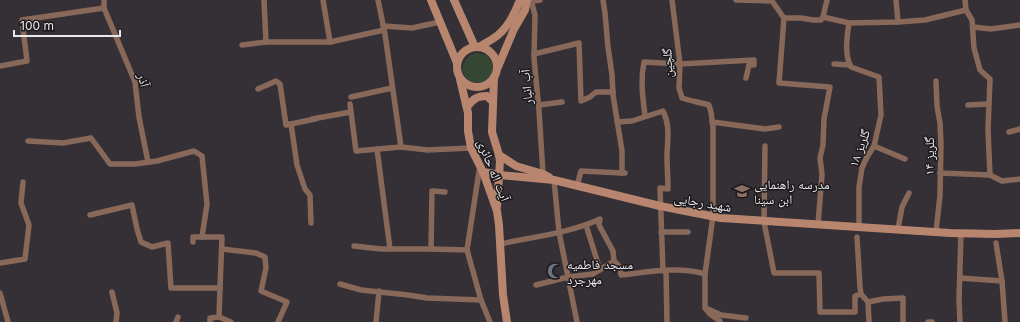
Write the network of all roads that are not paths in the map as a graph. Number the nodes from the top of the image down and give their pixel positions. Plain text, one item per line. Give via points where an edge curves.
1 (104, 0) edge
2 (264, 0) edge
3 (323, 0) edge
4 (378, 0) edge
5 (431, 0) edge
6 (454, 0) edge
7 (524, 0) edge
8 (540, 0) edge
9 (603, 0) edge
10 (672, 0) edge
11 (736, 0) edge
12 (827, 0) edge
13 (896, 0) edge
14 (965, 0) edge
15 (104, 8) junction
16 (966, 10) junction
17 (823, 17) junction
18 (784, 18) junction
19 (440, 22) junction
20 (898, 22) junction
21 (849, 23) junction
22 (1020, 25) edge
23 (973, 27) junction
24 (384, 28) junction
25 (266, 42) junction
26 (330, 42) junction
27 (242, 45) dead end
28 (477, 47) junction
29 (534, 54) junction
30 (457, 63) junction
31 (680, 64) junction
32 (834, 64) dead end
33 (850, 64) junction
34 (0, 66) edge
35 (498, 67) junction
36 (494, 77) junction
37 (746, 78) dead end
38 (460, 79) junction
39 (936, 81) dead end
40 (392, 88) junction
41 (258, 89) dead end
42 (613, 92) junction
43 (351, 97) dead end
44 (493, 102) junction
45 (562, 102) dead end
46 (350, 104) dead end
47 (989, 104) junction
48 (538, 105) junction
49 (968, 105) dead end
50 (467, 107) junction
51 (351, 112) junction
52 (645, 116) junction
53 (617, 122) junction
54 (712, 122) junction
55 (288, 124) junction
56 (779, 127) dead end
57 (1020, 129) edge
58 (1009, 132) dead end
59 (28, 141) dead end
60 (765, 146) dead end
61 (874, 146) junction
62 (401, 147) junction
63 (471, 148) junction
64 (377, 149) junction
65 (499, 155) junction
66 (905, 159) dead end
67 (148, 162) junction
68 (482, 169) junction
69 (940, 173) junction
70 (543, 174) junction
71 (500, 175) junction
72 (990, 175) junction
73 (554, 180) junction
74 (1020, 180) edge
75 (23, 182) dead end
76 (577, 186) junction
77 (445, 192) dead end
78 (909, 193) dead end
79 (660, 206) junction
80 (497, 211) junction
81 (90, 215) dead end
82 (713, 216) junction
83 (764, 222) junction
84 (311, 223) dead end
85 (586, 225) junction
86 (818, 225) junction
87 (859, 227) junction
88 (898, 229) junction
89 (559, 232) junction
90 (661, 232) junction
91 (688, 232) dead end
92 (936, 232) junction
93 (960, 233) junction
94 (1020, 233) edge
95 (202, 237) junction
96 (857, 237) dead end
97 (193, 242) dead end
98 (996, 243) dead end
99 (500, 244) junction
100 (354, 246) dead end
101 (390, 249) junction
102 (431, 249) junction
103 (222, 250) junction
104 (466, 250) junction
105 (614, 261) junction
106 (0, 263) edge
107 (600, 270) junction
108 (664, 271) junction
109 (706, 274) junction
110 (568, 277) junction
111 (960, 278) junction
112 (1002, 281) junction
113 (340, 284) dead end
114 (536, 286) dead end
115 (220, 288) junction
116 (379, 291) junction
117 (112, 292) dead end
118 (0, 293) edge
119 (862, 294) junction
120 (481, 300) junction
121 (868, 302) junction
122 (706, 308) junction
123 (219, 316) junction
124 (746, 318) dead end
125 (8, 322) edge
126 (116, 322) edge
127 (210, 322) edge
128 (231, 322) edge
129 (278, 322) edge
130 (376, 322) edge
131 (490, 322) edge
132 (508, 322) edge
133 (577, 322) edge
134 (667, 322) edge
135 (720, 322) edge
136 (869, 322) edge
137 (903, 322) edge
138 (928, 322) edge
139 (932, 322) edge
140 (960, 322) edge
141 (1005, 322) edge

1 - 15 street, آذر
2 - 25 street
3 - 26 street
4 - 24 street
5 - 19 street
6 - 28 street
7 - 8 street
7 - 28 street via 506,27
7 - 29 street, آب انبار via 532,4 535,15
7 - 35 street via 525,10
9 - 42 street
10 - 31 street, گلچین
11 - 18 street via 772,1
12 - 17 street
13 - 20 street
14 - 16 street
15 - 34 street via 22,20 27,61
15 - 67 street, آذر via 135,82
16 - 20 street via 925,20
16 - 23 street
17 - 18 street via 821,20
17 - 21 street
18 - 86 street via 779,83 830,87 820,158 822,174
19 - 24 street via 412,28
19 - 30 street
20 - 21 street
21 - 33 street via 847,51
22 - 23 street via 991,29
23 - 47 street via 974,48 980,70 990,79
24 - 26 street
24 - 40 street
25 - 26 street
25 - 27 street
28 - 30 street via 467,49 460,55
28 - 35 street via 491,52
29 - 42 street via 579,44 581,101 596,92
29 - 48 street, آب انبار
30 - 38 street
31 - 37 street via 754,60 754,65 749,65
31 - 52 street via 644,62 642,92
31 - 54 street, گلچین via 679,88 682,98 708,105
32 - 33 street
33 - 61 street, گلریز ۱۸ via 851,67 880,78 880,115
35 - 36 street
36 - 38 street via 483,86 475,87
36 - 44 street, آیت اله حائری
38 - 50 street, آیت اله حائری
39 - 69 street, گلریز ۱۴ via 941,144
40 - 43 street
40 - 62 street
41 - 55 street via 276,82 280,84
42 - 53 street
44 - 50 street via 487,96 479,96
44 - 65 street, آیت اله حائری via 492,132
45 - 48 street
46 - 51 street
47 - 49 street
47 - 72 street
48 - 70 street, آب انبار
50 - 63 street, آیت اله حائری
51 - 55 street
51 - 64 street via 356,151
52 - 53 street
52 - 79 street via 663,111 667,119 668,189 660,188
53 - 76 street via 623,173 581,171
54 - 56 street via 765,129
54 - 82 street
55 - 84 street via 297,165 305,189 310,195
57 - 58 street
59 - 67 street via 64,143 91,138 110,164
60 - 83 street
61 - 66 street
61 - 87 street, گلریز ۱۸ via 862,168 859,187
62 - 63 street via 428,150
62 - 64 street
63 - 68 street, آیت اله حائری
64 - 101 street
65 - 70 street via 516,166
65 - 71 street, آیت اله حائری
67 - 95 street via 194,151 202,156 207,204
68 - 71 street
68 - 80 street, آیت اله حائری
68 - 104 street
69 - 72 street
69 - 92 street, گلریز ۱۴
70 - 73 street
71 - 73 street
71 - 80 street, آیت اله حائری
72 - 74 street via 1002,181
73 - 76 street, شهید رجایی
73 - 89 street
75 - 106 street via 21,203 29,225 25,259
76 - 79 street, شهید رجایی
77 - 102 street via 432,191
78 - 88 street via 902,207
79 - 82 street, شهید رجایی
79 - 90 street
80 - 99 street
81 - 115 street via 132,205 141,242 152,247 168,243 171,288
82 - 83 street, شهید رجایی
82 - 109 street
83 - 86 street, شهید رجایی
83 - 119 street via 774,273 819,273 820,312 856,312 855,296
85 - 89 street
85 - 105 street via 600,219 599,225 613,251
85 - 107 street
86 - 87 street, شهید رجایی
87 - 88 street, شهید رجایی
88 - 92 street, شهید رجایی
89 - 99 street
89 - 110 street
90 - 91 street
90 - 108 street
92 - 93 street, شهید رجایی
93 - 94 street, شهید رجایی
93 - 111 street
95 - 97 street via 193,237
95 - 103 street via 222,237
96 - 119 street
98 - 112 street
99 - 132 street via 503,295
100 - 101 street
101 - 102 street
102 - 104 street
103 - 115 street
103 - 129 street via 256,253 264,257 266,268 261,292 287,302
104 - 120 street
105 - 107 street
105 - 108 street via 620,267 621,275
107 - 110 street via 593,274
108 - 109 street via 695,271
108 - 134 street
109 - 122 street
110 - 114 street
110 - 133 street
111 - 112 street
111 - 140 street
112 - 141 street
113 - 116 street via 361,290
115 - 123 street
116 - 120 street via 427,298
116 - 130 street
117 - 126 street via 117,313
118 - 125 street
119 - 121 street
120 - 131 street
121 - 136 street
121 - 137 street via 903,298
122 - 124 street via 721,315
122 - 135 street
123 - 127 street via 210,318
123 - 128 street
138 - 139 street

